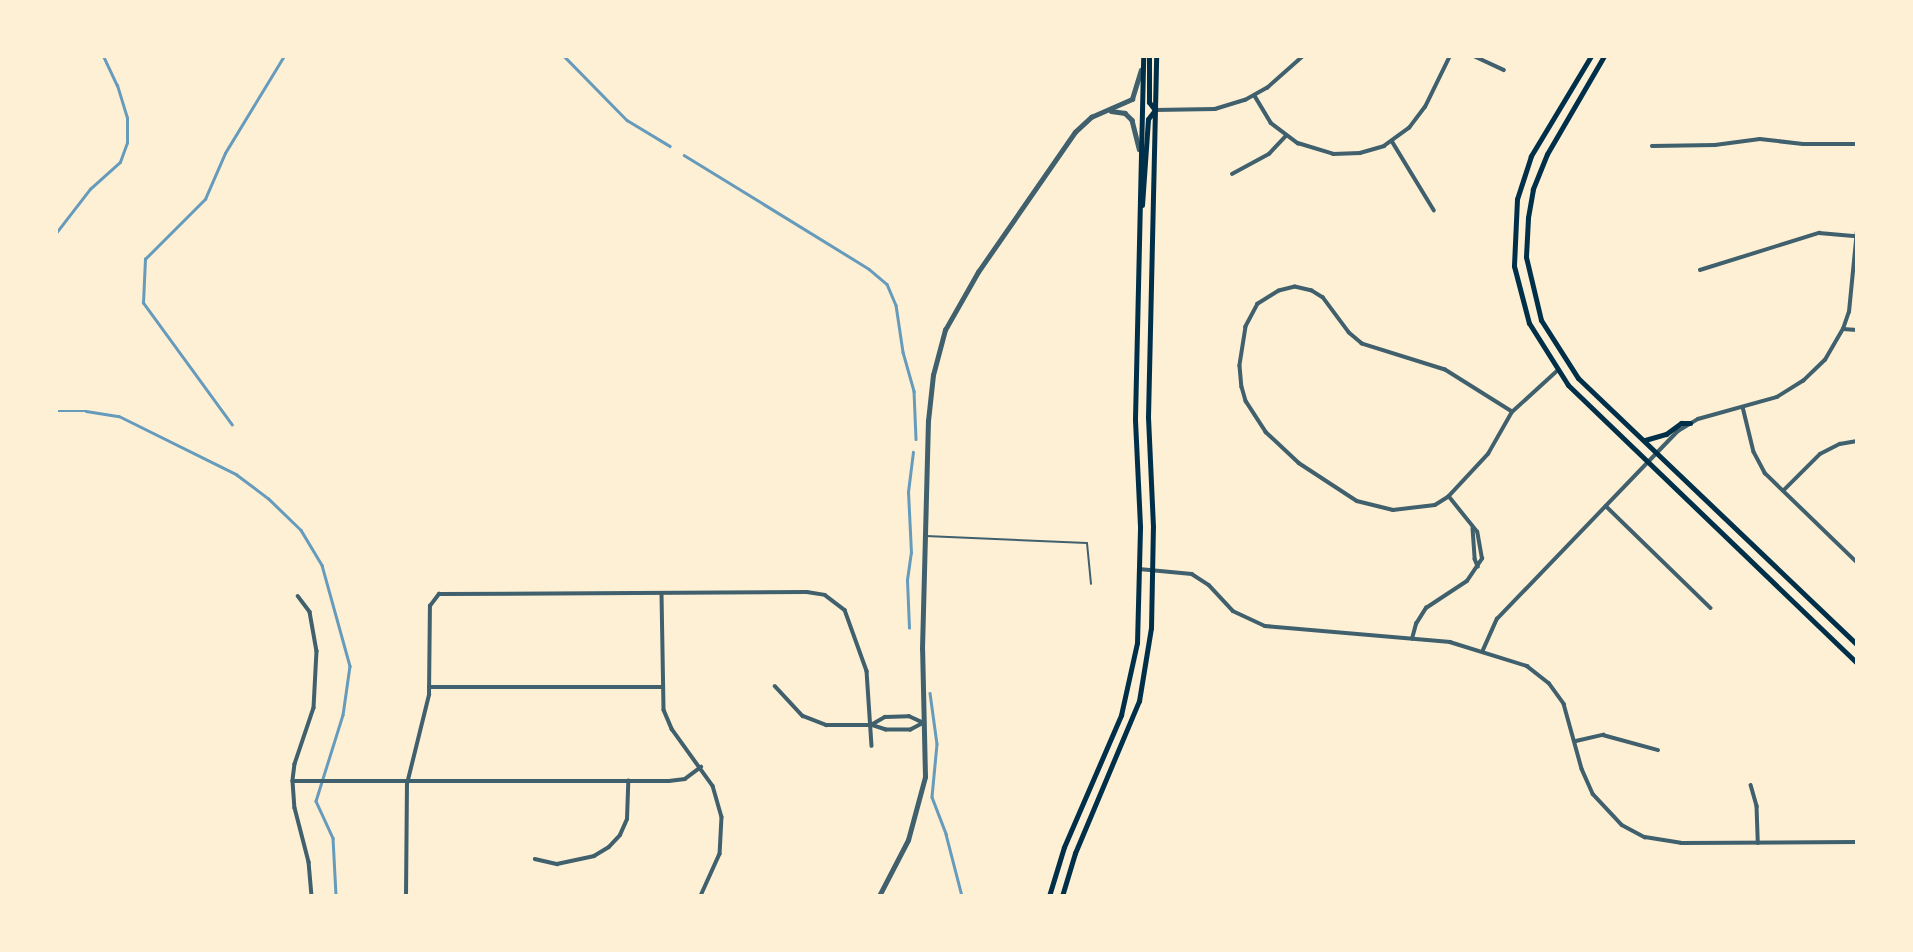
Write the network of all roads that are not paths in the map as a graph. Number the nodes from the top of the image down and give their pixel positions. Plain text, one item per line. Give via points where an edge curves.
1 (1156, 56) edge
2 (1303, 56) edge
3 (1450, 56) edge
4 (1474, 56) edge
5 (1591, 56) edge
6 (1604, 56) edge
7 (1145, 57) edge
8 (1504, 70) dead end
9 (1255, 96) junction
10 (1155, 110) junction
11 (1104, 112) junction
12 (1286, 136) junction
13 (1392, 141) junction
14 (1857, 144) edge
15 (1651, 146) dead end
16 (1140, 156) junction
17 (1232, 174) dead end
18 (1434, 210) dead end
19 (1857, 233) edge
20 (1139, 236) junction
21 (1700, 270) dead end
22 (1843, 329) junction
23 (1857, 330) edge
24 (1557, 371) junction
25 (1743, 407) junction
26 (1512, 412) junction
27 (1690, 423) junction
28 (1644, 440) junction
29 (1857, 441) edge
30 (1657, 452) junction
31 (1647, 462) junction
32 (1783, 491) junction
33 (1448, 497) junction
34 (1606, 506) junction
35 (1473, 528) junction
36 (925, 536) junction
37 (1481, 546) junction
38 (1473, 547) junction
39 (1857, 562) edge
40 (1478, 566) junction
41 (1139, 569) junction
42 (1153, 569) junction
43 (1091, 584) dead end
44 (662, 593) junction
45 (298, 596) dead end
46 (1711, 607) dead end
47 (1412, 639) junction
48 (1857, 645) edge
49 (1483, 650) junction
50 (1857, 663) edge
51 (775, 686) dead end
52 (662, 687) junction
53 (429, 688) junction
54 (924, 723) junction
55 (871, 725) junction
56 (1576, 741) junction
57 (872, 746) dead end
58 (1658, 750) dead end
59 (701, 767) junction
60 (293, 782) junction
61 (408, 782) junction
62 (628, 782) junction
63 (1751, 785) dead end
64 (1857, 842) edge
65 (1758, 843) junction
66 (535, 859) dead end
67 (312, 896) edge
68 (407, 896) edge
69 (701, 896) edge
70 (879, 896) edge
71 (1049, 896) edge
72 (1062, 896) edge

1 - 10 main road
2 - 9 street
3 - 13 street via 1418,118
4 - 8 street
5 - 24 main road via 1531,156 1514,225 1514,266 1523,307
6 - 28 main road via 1540,168 1528,218 1528,274 1541,320 1563,358
7 - 10 main road via 1149,102
7 - 11 street via 1132,99
7 - 16 main road
9 - 10 street via 1215,109
9 - 12 street
10 - 20 main road via 1148,119
10 - 42 main road via 1148,417
11 - 16 street via 1121,112 1132,120
11 - 36 street via 1075,132 978,272 945,330 930,401
12 - 13 street via 1333,155 1360,153
12 - 17 street via 1269,154
13 - 18 street
14 - 15 street via 1760,139
16 - 20 main road
19 - 21 street via 1819,233
19 - 22 street via 1852,297
20 - 41 main road via 1135,439
22 - 23 street
22 - 25 street via 1825,360 1803,381 1777,397
24 - 26 street
24 - 31 main road
25 - 27 street
25 - 32 street via 1759,463
26 - 33 street via 1488,454
26 - 33 street via 1445,370 1362,344 1323,298 1311,291 1279,290 1258,304 1246,327 1240,366 1246,401 1266,432 1299,463 1357,501 1393,510 1435,505
27 - 28 main road
27 - 30 street
28 - 30 main road
29 - 32 street via 1820,454
30 - 31 street
30 - 48 main road
31 - 34 street
31 - 50 main road
32 - 39 street
33 - 35 street
34 - 46 street
34 - 49 street via 1497,619
35 - 37 street
35 - 38 street
36 - 43 lane via 1087,543
36 - 54 street
37 - 38 street
37 - 40 street
38 - 40 street
40 - 47 street via 1467,581 1426,608
41 - 42 street
41 - 71 main road via 1137,643 1127,695 1064,847
42 - 47 street via 1200,578 1233,611 1253,623
42 - 72 main road via 1151,628 1139,701 1075,853
44 - 52 street
44 - 53 street via 455,592 434,597 430,606
44 - 55 street via 807,592 834,599 849,619 867,671
45 - 60 street via 310,612 317,668 314,708
47 - 49 street
49 - 56 street via 1527,666 1549,683 1564,704
51 - 55 street via 803,716 818,723
52 - 53 street
52 - 59 street via 672,729
53 - 61 street
54 - 55 street via 898,730
54 - 55 street via 909,716 885,717
54 - 70 street via 925,777 915,819
55 - 57 street
56 - 58 street via 1603,735
56 - 65 street via 1593,794 1610,815 1633,832 1672,843
59 - 62 street via 678,781
59 - 69 street via 718,797 722,829 720,854
60 - 61 street
60 - 67 street
61 - 62 street
61 - 68 street
62 - 66 street via 627,819 610,848 557,864
63 - 65 street via 1758,806
64 - 65 street

